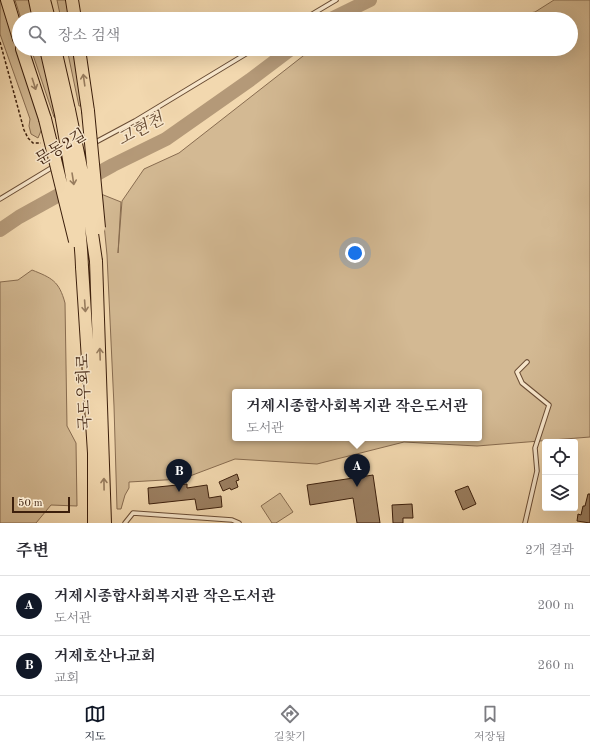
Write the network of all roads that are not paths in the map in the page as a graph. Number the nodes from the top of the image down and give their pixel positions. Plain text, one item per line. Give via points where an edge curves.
1 (6, 0) edge
2 (35, 0) edge
3 (44, 0) edge
4 (72, 0) edge
5 (336, 0) edge
6 (38, 12) edge
7 (47, 12) edge
8 (74, 12) edge
9 (316, 12) edge
10 (12, 18) edge
11 (24, 56) edge
12 (48, 56) edge
13 (56, 56) edge
14 (80, 56) edge
15 (242, 56) edge
16 (65, 112) junction
17 (0, 198) edge
18 (96, 261) junction
19 (82, 267) junction
20 (527, 362) dead end
21 (94, 523) edge
22 (105, 523) edge
23 (125, 523) edge
24 (238, 523) edge
25 (525, 523) edge

1 - 10 highway
2 - 6 highway
3 - 7 highway
4 - 8 highway
5 - 9 lane
11 -> 19 highway, bridge via 45,119
12 - 16 highway
13 - 16 highway
18 -> 14 highway, bridge via 99,223
15 - 17 lane, 문동2길
16 - 18 highway, bridge via 86,192
16 -> 19 highway, bridge via 81,236
22 -> 18 highway, 국도우회로
19 -> 21 highway, 국도우회로 via 94,453
20 - 25 lane via 517,372 522,383 548,405 535,448 538,471
23 - 24 lane via 133,513 232,520

